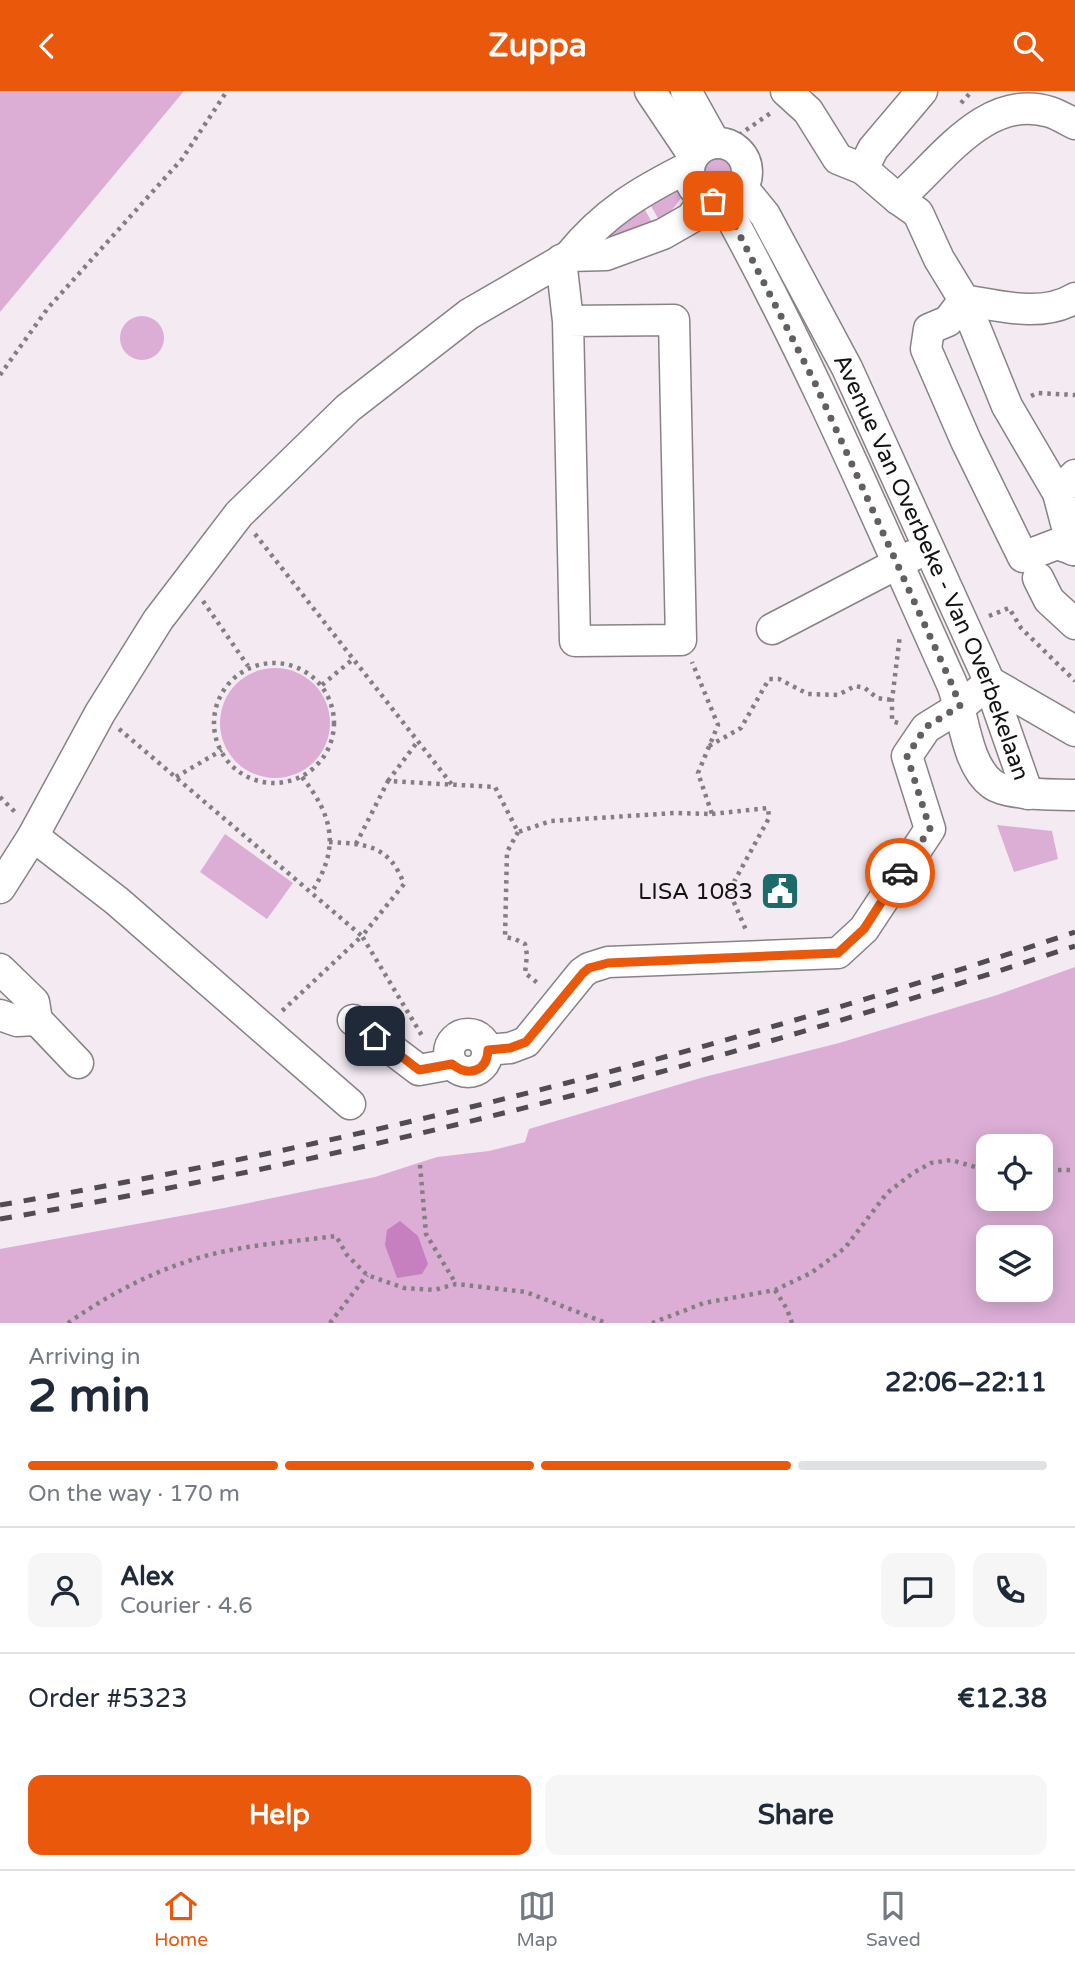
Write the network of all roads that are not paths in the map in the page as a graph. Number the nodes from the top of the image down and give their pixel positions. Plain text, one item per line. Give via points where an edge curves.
1 (650, 91) edge
2 (686, 91) edge
3 (922, 91) edge
4 (802, 98) edge
5 (1075, 124) edge
6 (706, 152) junction
7 (863, 169) junction
8 (723, 196) junction
9 (898, 199) junction
10 (565, 258) junction
11 (1075, 298) edge
12 (964, 300) junction
13 (568, 321) junction
14 (1066, 484) edge
15 (930, 547) junction
16 (1074, 550) edge
17 (897, 563) junction
18 (1038, 578) dead end
19 (1075, 624) edge
20 (772, 629) dead end
21 (990, 682) junction
22 (960, 706) junction
23 (1075, 731) edge
24 (1028, 794) junction
25 (1075, 795) edge
26 (33, 836) junction
27 (0, 888) edge
28 (0, 969) edge
29 (0, 1015) edge
30 (37, 1020) junction
31 (353, 1020) dead end
32 (78, 1063) dead end
33 (350, 1104) dead end

1 - 6 street, Avenue Van Overbeke - Van Overbekelaan
2 - 6 street, Avenue Van Overbeke - Van Overbekelaan
3 - 7 street via 873,149
4 - 7 street via 838,159
5 - 9 street via 1049,112 1020,108 989,118 964,133
6 - 8 street, Avenue Van Overbeke - Van Overbekelaan via 691,186
6 - 8 street, Avenue Van Overbeke - Van Overbekelaan via 736,149 747,167 747,178
6 - 10 street via 639,193 589,232
7 - 9 street
8 - 10 street via 663,234 606,255
8 - 15 street, Avenue Van Overbeke - Van Overbekelaan via 765,215 846,368
8 - 17 street, Avenue Van Overbeke - Van Overbekelaan
9 - 12 street via 918,213
10 - 13 street
10 - 26 street via 469,314 358,401 239,514 158,620 100,713
11 - 12 street via 1041,310
12 - 14 street via 1007,406
12 - 16 street via 948,321 929,329 926,349 946,395 1023,557 1057,544
13 - 13 street via 575,641 681,640 674,320
14 - 16 street
15 - 17 street
15 - 21 street, Avenue Van Overbeke - Van Overbekelaan
17 - 20 street
17 - 22 street, Avenue Van Overbeke - Van Overbekelaan
18 - 19 street via 1049,600
21 - 22 street
21 - 23 street
21 - 24 street, Avenue Van Overbeke - Van Overbekelaan
22 - 24 street, Avenue Van Overbeke - Van Overbekelaan via 976,767 993,785
22 - 31 street via 926,727 907,756 930,829 864,929 838,953 608,963 589,968 526,1042 488,1050 486,1062 476,1071 463,1072 451,1055 419,1070
24 - 25 street
26 - 27 street
26 - 33 street via 117,901
28 - 30 street via 34,1002
29 - 30 street via 17,1021
30 - 32 street

